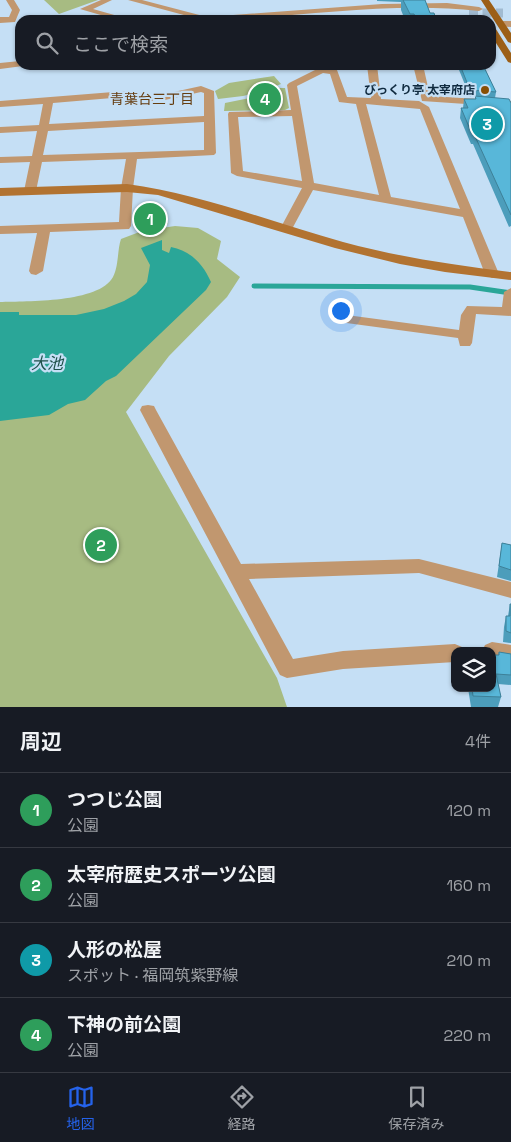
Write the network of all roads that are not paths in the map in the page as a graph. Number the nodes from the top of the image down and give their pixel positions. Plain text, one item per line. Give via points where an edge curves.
1 (10, 0) edge
2 (108, 0) edge
3 (132, 0) edge
4 (175, 0) edge
5 (462, 0) tunnel mouth
6 (473, 0) edge
7 (485, 0) edge
8 (351, 4) edge
9 (413, 5) junction
10 (453, 5) junction
11 (158, 6) junction
12 (481, 12) joint
13 (469, 13) tunnel mouth
14 (108, 15) edge
15 (188, 15) edge
16 (241, 15) edge
17 (495, 15) edge
18 (496, 16) edge
19 (0, 20) edge
20 (501, 24) junction
21 (511, 24) edge
22 (496, 36) edge
23 (511, 40) edge
24 (511, 60) edge
25 (15, 64) edge
26 (0, 66) edge
27 (373, 70) edge
28 (419, 70) edge
29 (49, 100) junction
30 (360, 101) junction
31 (376, 101) junction
32 (0, 104) edge
33 (511, 104) edge
34 (298, 113) junction
35 (210, 119) junction
36 (44, 127) junction
37 (0, 130) edge
38 (132, 155) junction
39 (37, 159) junction
40 (0, 160) edge
41 (309, 186) junction
42 (127, 188) junction
43 (30, 191) junction
44 (0, 192) edge
45 (386, 199) junction
46 (466, 214) junction
47 (44, 229) junction
48 (286, 229) junction
49 (0, 230) edge
50 (36, 271) dead end
51 (492, 274) junction
52 (511, 276) edge
53 (511, 292) edge
54 (339, 318) dead end
55 (148, 410) dead end
56 (235, 572) junction
57 (511, 590) edge
58 (496, 652) edge
59 (451, 653) edge
60 (511, 654) edge

1 - 19 street via 12,20
2 - 14 street via 84,9
3 - 11 street
4 - 11 street
5 - 10 street
6 - 12 main road
7 - 17 main road
8 - 9 street
8 - 16 street
9 - 10 street
9 - 13 street
10 - 12 street
11 - 15 street
18 - 20 main road
20 - 21 street
20 - 23 main road
22 - 24 main road
25 - 26 street
27 - 31 street
28 - 33 street via 426,99
29 - 32 street
29 - 35 street via 126,94 132,100 160,98 201,89 209,91
29 - 36 street
30 - 31 street
30 - 34 street via 343,100 334,72 322,70 292,85
30 - 45 street
31 - 46 street via 424,107
34 - 41 street
34 - 41 street via 233,114 237,173
35 - 36 street
35 - 38 street via 210,153
36 - 37 street
36 - 39 street
38 - 39 street
38 - 42 street
39 - 40 street
39 - 43 street
41 - 45 street
41 - 48 street
42 - 43 street
42 - 47 street via 125,226
42 - 48 street via 159,192
43 - 44 street
45 - 46 street
46 - 51 street
47 - 49 street
47 - 50 street
48 - 51 street via 400,260
51 - 52 street
53 - 54 street via 508,312 472,309 468,315 466,339
55 - 56 street
56 - 57 street via 419,566
56 - 59 street via 287,669 343,660
58 - 60 street

